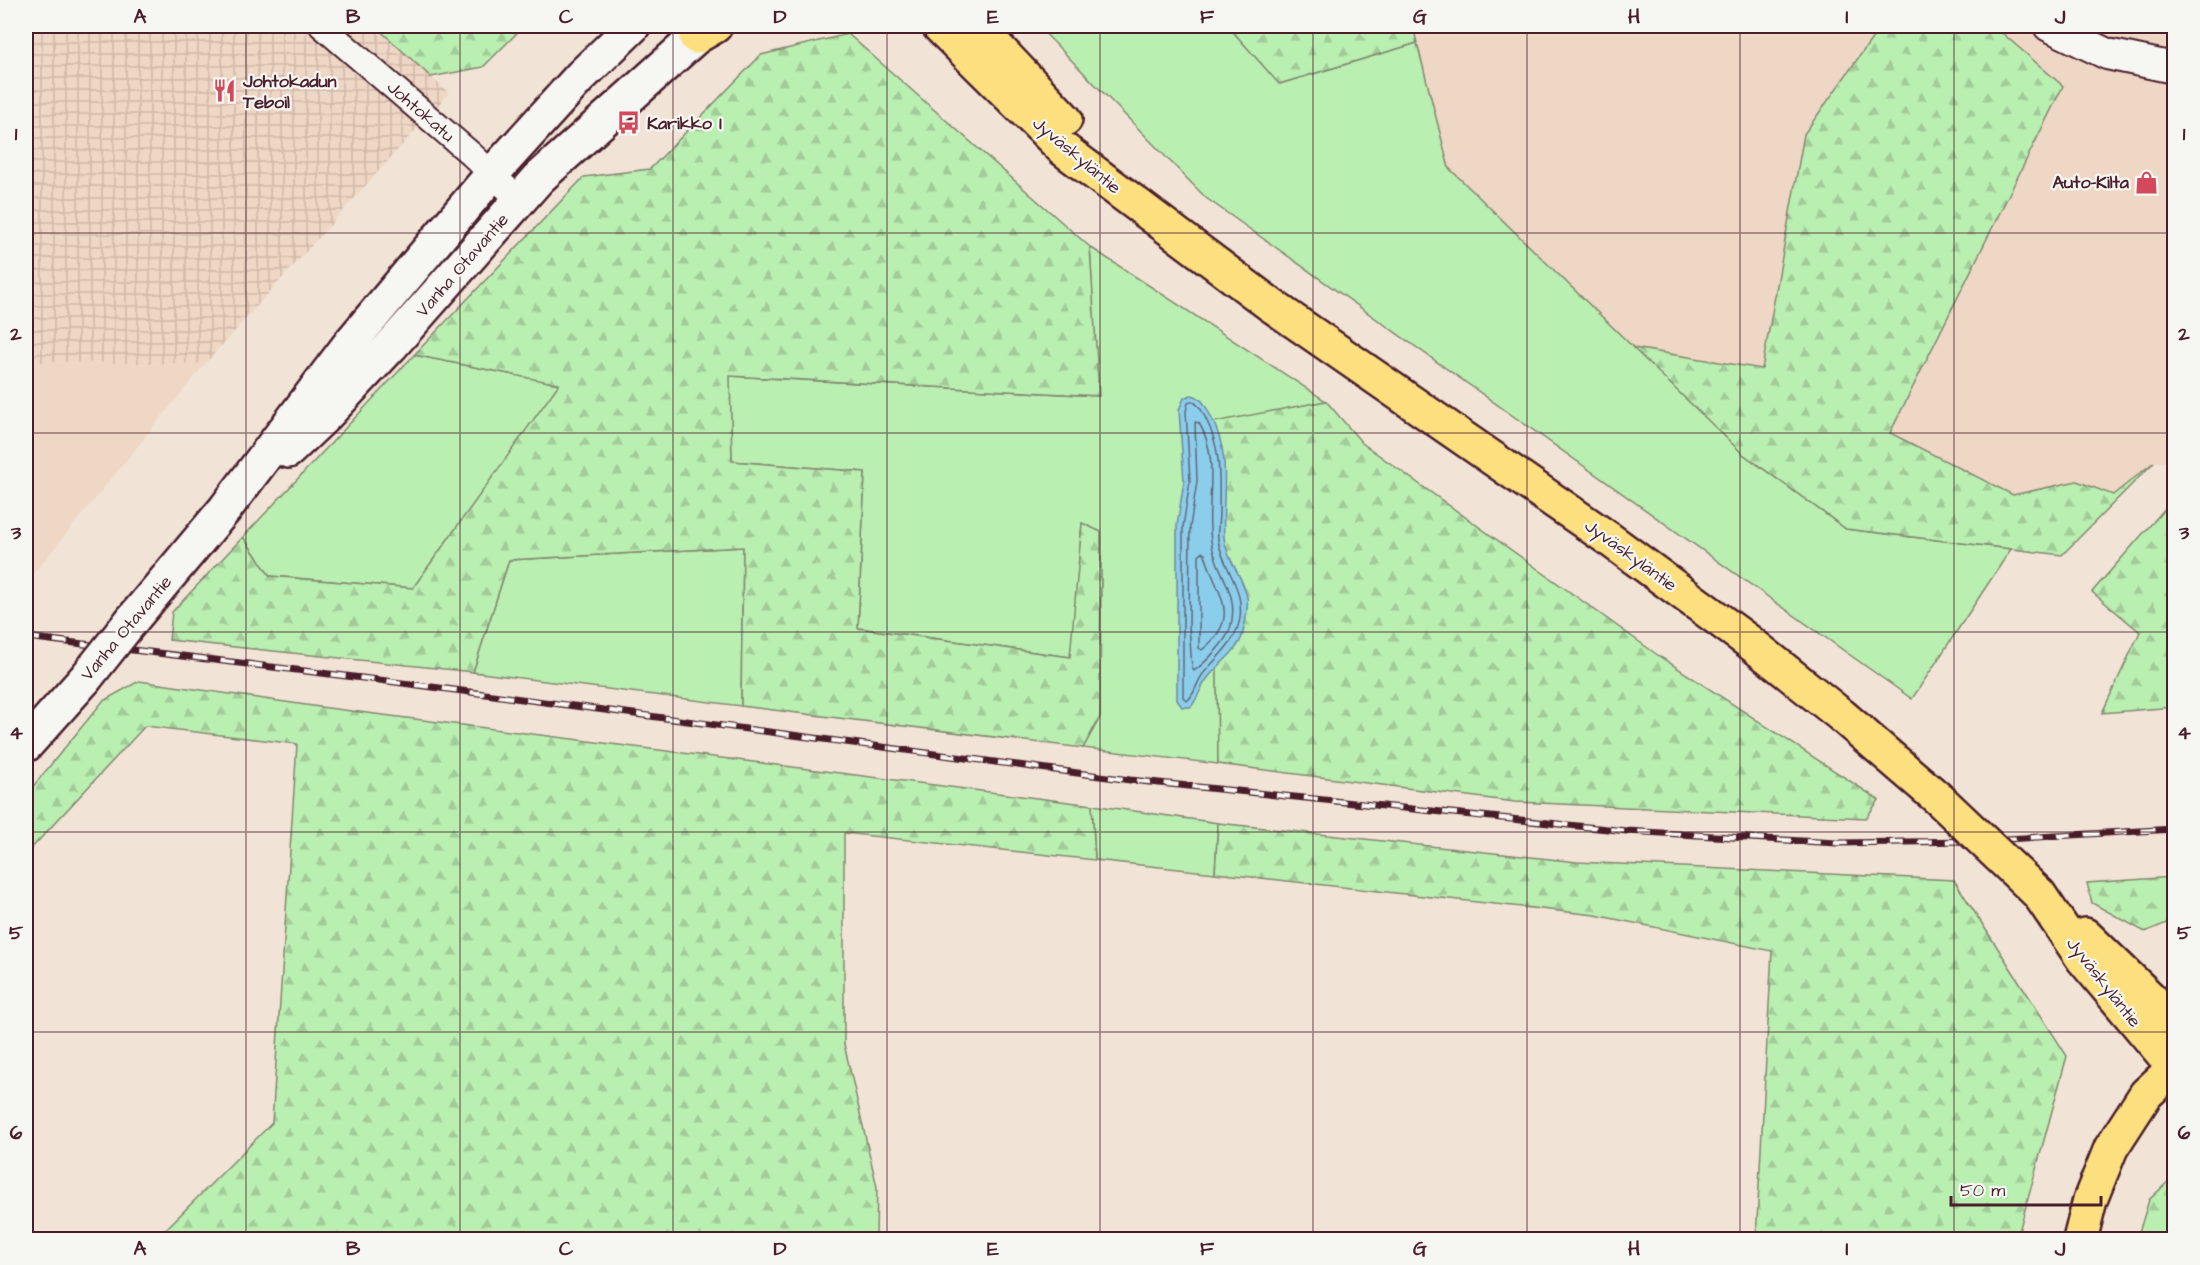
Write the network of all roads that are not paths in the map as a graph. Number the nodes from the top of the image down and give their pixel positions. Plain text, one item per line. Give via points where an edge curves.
1 (322, 26) edge
2 (633, 26) edge
3 (912, 26) edge
4 (939, 26) edge
5 (2049, 26) edge
6 (704, 29) edge
7 (971, 39) edge
8 (2175, 68) edge
9 (493, 173) junction
10 (518, 199) junction
11 (225, 509) junction
12 (26, 745) edge
13 (2039, 894) junction
14 (2175, 1021) edge
15 (2175, 1068) edge
16 (2080, 1239) edge

1 - 9 street, Johtokatu
2 - 9 main road, Vanha Otavantie via 580,76
3 - 7 highway via 938,42
4 - 7 highway, Jyväskyläntie
5 - 8 street via 2107,54
6 - 10 main road, Vanha Otavantie
7 - 13 highway, Jyväskyläntie, bridge via 1064,149 1271,305 1600,532 1748,641 1940,801
9 - 10 street, Johtokatu
9 - 11 main road, Vanha Otavantie via 352,341
10 - 11 main road, Vanha Otavantie via 369,370
11 - 12 main road, Vanha Otavantie, bridge
13 - 14 highway, Jyväskyläntie
13 - 15 highway, Jyväskyläntie via 2083,960
15 - 16 highway via 2146,1094 2111,1148 2090,1200

